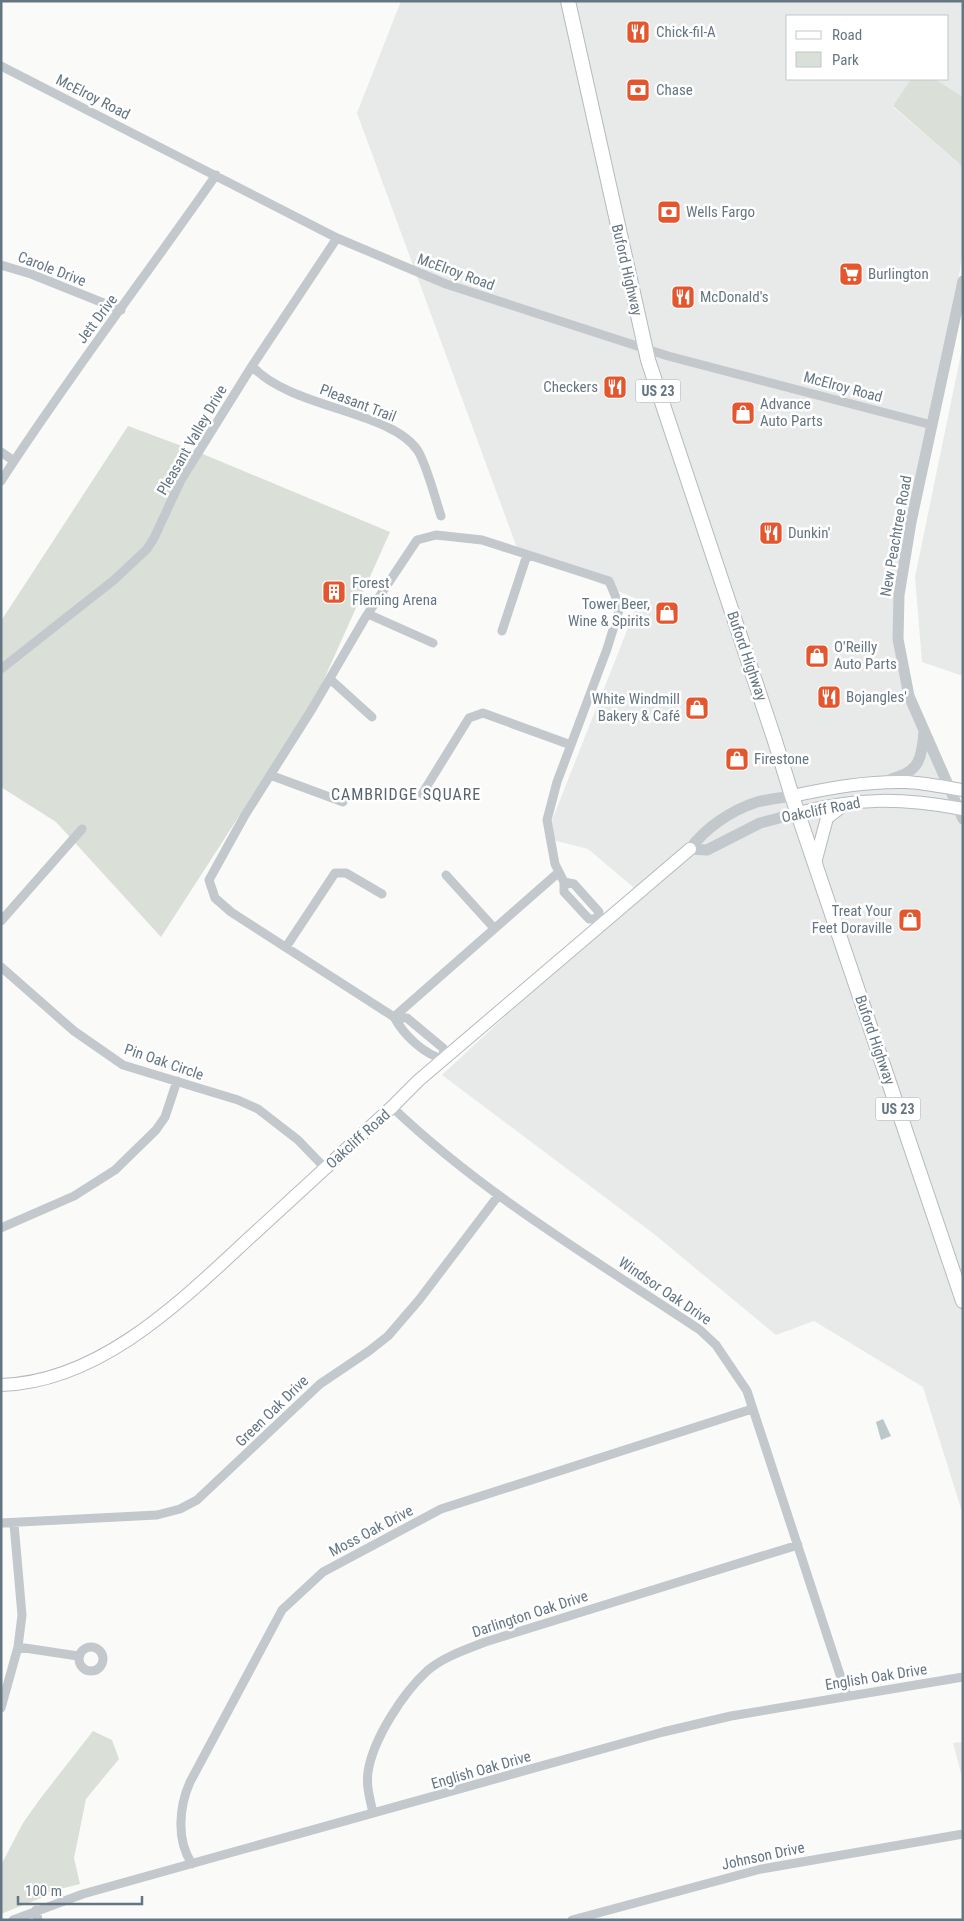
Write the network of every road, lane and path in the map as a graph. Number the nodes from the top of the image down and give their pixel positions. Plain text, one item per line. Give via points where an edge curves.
1 (568, 1) edge
2 (1, 66) edge
3 (216, 174) junction
4 (336, 238) junction
5 (1, 265) edge
6 (963, 281) edge
7 (121, 310) junction
8 (646, 350) junction
9 (252, 366) junction
10 (932, 425) junction
11 (1, 452) edge
12 (14, 461) junction
13 (1, 481) edge
14 (441, 516) dead end
15 (527, 555) junction
16 (368, 614) junction
17 (502, 631) dead end
18 (433, 643) dead end
19 (1, 670) edge
20 (330, 679) junction
21 (372, 717) dead end
22 (924, 730) junction
23 (571, 745) junction
24 (270, 775) junction
25 (880, 782) junction
26 (949, 788) junction
27 (963, 790) edge
28 (422, 794) dead end
29 (792, 796) junction
30 (343, 802) dead end
31 (847, 802) junction
32 (961, 812) edge
33 (798, 813) junction
34 (82, 830) dead end
35 (690, 849) junction
36 (815, 864) junction
37 (559, 872) junction
38 (446, 875) dead end
39 (382, 894) dead end
40 (1, 922) edge
41 (599, 922) junction
42 (494, 928) junction
43 (286, 947) junction
44 (1, 967) edge
45 (394, 1017) junction
46 (444, 1058) junction
47 (177, 1081) junction
48 (392, 1108) junction
49 (325, 1168) junction
50 (498, 1196) junction
51 (2, 1225) edge
52 (963, 1301) edge
53 (1, 1385) edge
54 (752, 1409) junction
55 (1, 1524) edge
56 (14, 1524) junction
57 (798, 1545) junction
58 (18, 1647) junction
59 (78, 1656) dead end
60 (963, 1677) edge
61 (846, 1696) junction
62 (1, 1708) edge
63 (373, 1813) junction
64 (963, 1834) edge
65 (192, 1864) junction
66 (36, 1910) junction
67 (13, 1920) edge
68 (38, 1920) edge
69 (572, 1920) edge

1 - 8 main road, Buford Highway / US 23
2 - 3 street, McElroy Road
3 - 4 street, McElroy Road
3 - 7 street, Jett Drive
4 - 8 street, McElroy Road via 446,284
4 - 9 street, Pleasant Valley Drive
5 - 7 street, Carole Drive
6 - 10 street, New Peachtree Road
7 - 12 street, Jett Drive
8 - 10 street, McElroy Road
8 - 29 main road, Buford Highway / US 23
9 - 14 street, Pleasant Trail via 272,382 300,396 397,432 418,451
9 - 19 street, Pleasant Valley Drive via 180,480 147,549 114,580
10 - 22 street, New Peachtree Road via 903,566 898,639 909,696
11 - 12 street
12 - 13 street, Jett Drive
15 - 16 street via 482,540 436,535 417,540
15 - 17 street
15 - 23 street via 609,581 620,607
16 - 18 street
16 - 20 street
20 - 21 street
20 - 24 street
22 - 25 street via 922,751 915,766 907,775
22 - 26 street, New Peachtree Road
23 - 28 street via 484,712 469,718
23 - 37 street via 547,820
24 - 30 street
24 - 43 street via 209,880 215,898 231,912
25 - 26 main road, Oakcliff Road
25 - 29 main road, Oakcliff Road via 851,784
26 - 27 main road, Oakcliff Road
26 - 32 street, New Peachtree Road
29 - 33 main road, Buford Highway / US 23
29 - 35 street, Oakcliff Road via 756,802 738,811 702,834
31 - 32 main road, Oakcliff Road via 877,799 936,804
31 - 33 main road, Oakcliff Road
31 - 36 main road via 827,818
33 - 35 street, Oakcliff Road via 760,823 707,850
33 - 36 main road, Buford Highway / US 23
34 - 40 street
35 - 41 main road, Oakcliff Road
36 - 52 main road, Buford Highway / US 23
37 - 41 street via 564,882 574,884 599,912
37 - 42 street
38 - 42 street
39 - 43 street via 346,874 335,873
41 - 46 main road, Oakcliff Road
42 - 45 street
43 - 45 street
44 - 47 street, Pin Oak Circle via 74,1031 123,1065
45 - 46 street via 402,1030 433,1056
45 - 46 street via 407,1018 443,1048
46 - 48 main road, Oakcliff Road
47 - 49 street, Pin Oak Circle via 258,1109 298,1140
47 - 51 street via 165,1117 156,1130 115,1170 74,1196
48 - 49 main road, Oakcliff Road
48 - 50 street, Windsor Oak Drive
49 - 53 main road, Oakcliff Road via 170,1311 139,1333 115,1349 47,1378
50 - 54 street, Windsor Oak Drive via 700,1330 735,1370 747,1391
50 - 56 street, Green Oak Drive via 388,1336 320,1384 197,1500 157,1515
54 - 57 street, Windsor Oak Drive
54 - 65 street, Moss Oak Drive via 441,1510 323,1572 282,1610 190,1782 182,1801 181,1817 183,1841
55 - 56 street, Green Oak Drive
56 - 58 street via 22,1615
57 - 61 street, Windsor Oak Drive
57 - 63 street, Darlington Oak Drive via 485,1642 428,1670 407,1692 378,1742 368,1770 367,1789
58 - 59 street
58 - 62 street
60 - 61 street, English Oak Drive
61 - 63 street, English Oak Drive via 731,1716 663,1732
63 - 65 street, English Oak Drive
64 - 69 street, Johnson Drive via 761,1869
65 - 66 street, English Oak Drive
66 - 67 street, English Oak Drive
66 - 68 street

